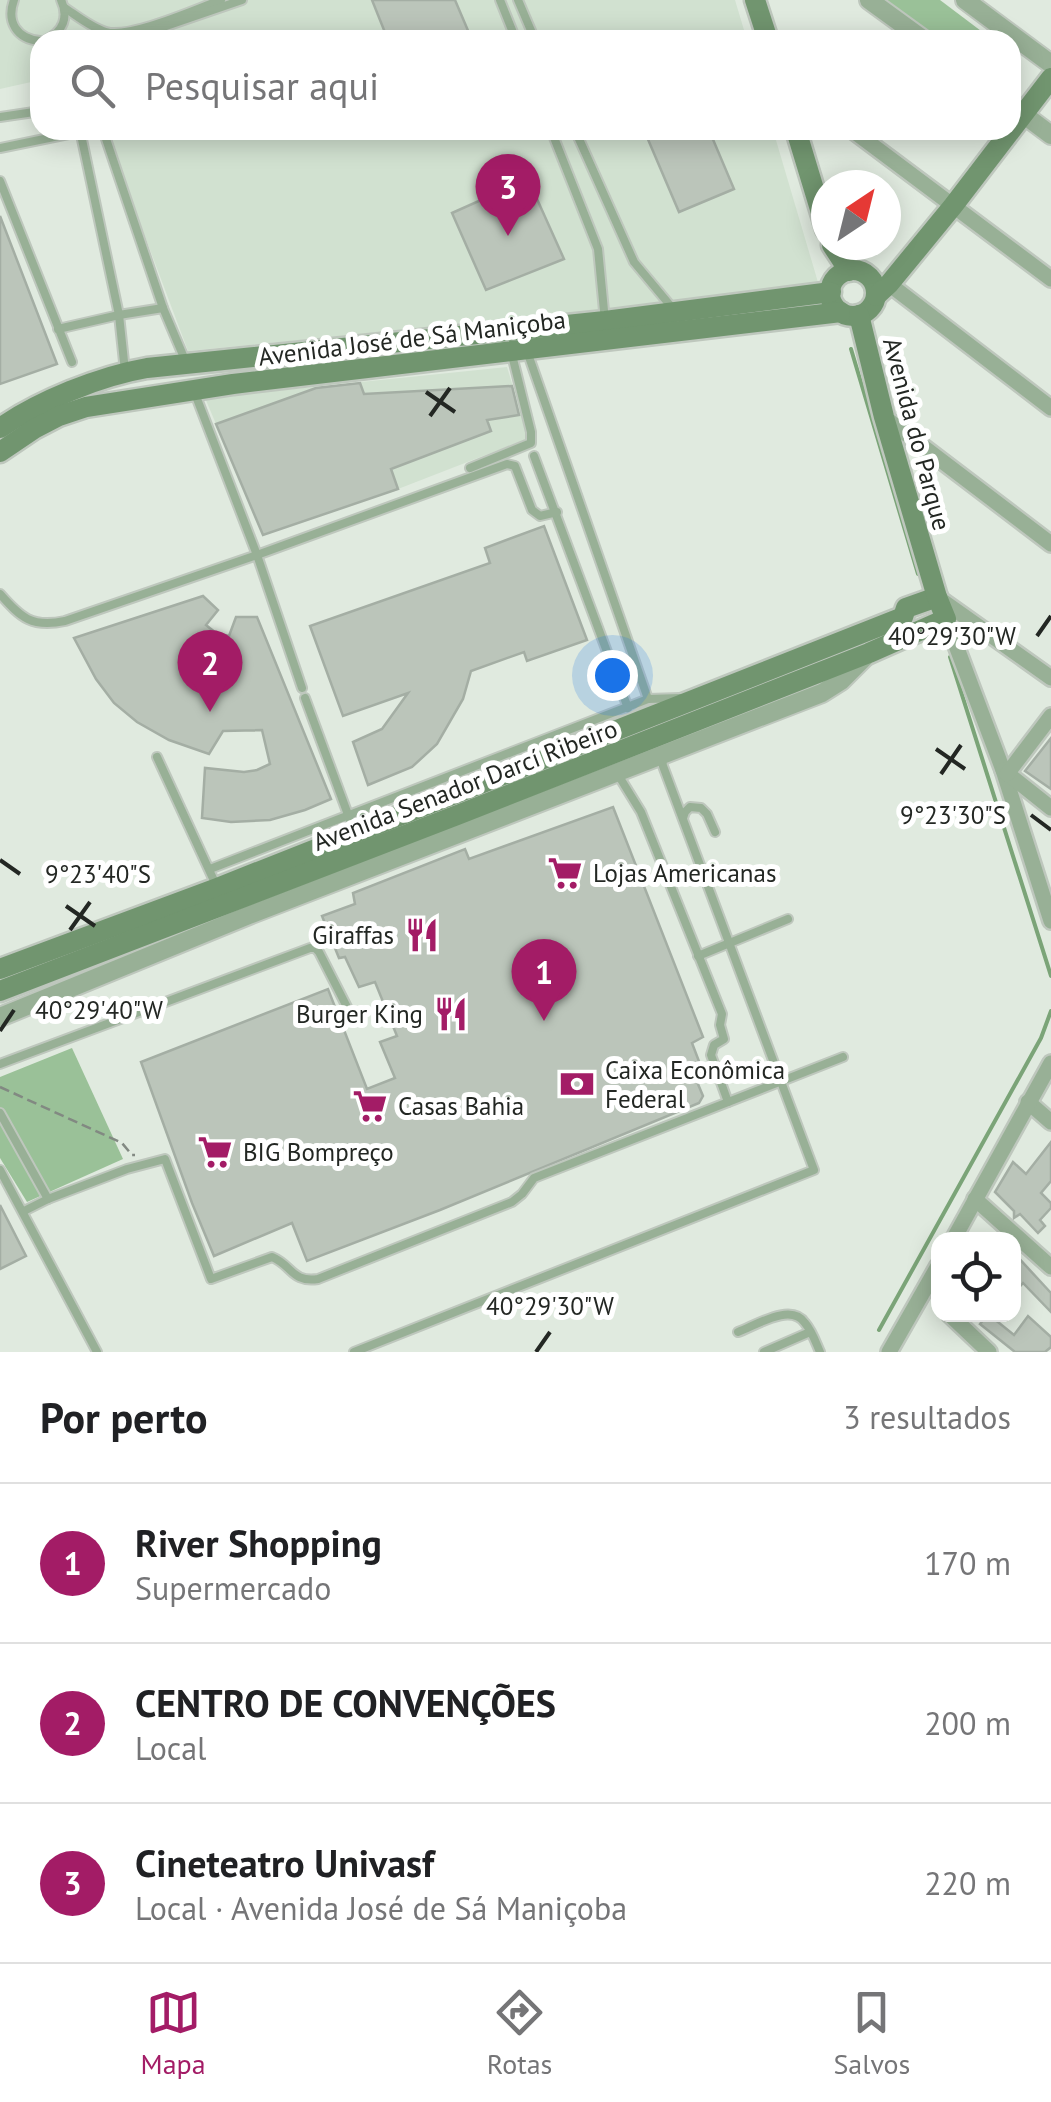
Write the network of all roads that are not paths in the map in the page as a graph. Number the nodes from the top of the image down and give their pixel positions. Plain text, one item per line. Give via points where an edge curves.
1 (14, 0) edge
2 (221, 0) edge
3 (242, 0) edge
4 (500, 0) edge
5 (518, 0) edge
6 (755, 0) edge
7 (870, 0) edge
8 (965, 0) edge
9 (63, 4) edge
10 (57, 30) edge
11 (100, 30) edge
12 (137, 30) edge
13 (154, 30) edge
14 (512, 30) edge
15 (531, 30) edge
16 (765, 30) edge
17 (910, 30) edge
18 (1005, 30) edge
19 (30, 38) edge
20 (1021, 42) edge
21 (1051, 64) edge
22 (1051, 78) edge
23 (1021, 107) edge
24 (1021, 112) edge
25 (30, 113) edge
26 (0, 118) edge
27 (1051, 135) edge
28 (39, 140) edge
29 (85, 140) edge
30 (107, 140) edge
31 (555, 140) edge
32 (579, 140) edge
33 (799, 140) edge
34 (865, 140) edge
35 (998, 140) edge
36 (0, 148) edge
37 (811, 179) edge
38 (0, 181) edge
39 (953, 206) junction
40 (841, 260) edge
41 (848, 271) junction
42 (1051, 279) edge
43 (882, 290) junction
44 (831, 292) junction
45 (163, 308) junction
46 (676, 314) junction
47 (850, 314) junction
48 (119, 315) junction
49 (606, 322) junction
50 (58, 329) junction
51 (519, 350) junction
52 (72, 362) dead end
53 (186, 364) junction
54 (126, 372) junction
55 (194, 391) junction
56 (132, 400) junction
57 (1051, 408) edge
58 (884, 417) junction
59 (0, 428) edge
60 (0, 452) edge
61 (534, 456) dead end
62 (470, 468) dead end
63 (557, 512) junction
64 (1051, 544) edge
65 (257, 556) junction
66 (927, 566) junction
67 (0, 594) edge
68 (937, 596) junction
69 (946, 619) junction
70 (907, 620) junction
71 (868, 653) junction
72 (1051, 678) edge
73 (695, 698) junction
74 (648, 699) junction
75 (628, 708) junction
76 (1051, 716) edge
77 (664, 754) junction
78 (157, 757) dead end
79 (1005, 772) junction
80 (617, 774) junction
81 (1051, 808) edge
82 (460, 814) junction
83 (683, 822) junction
84 (352, 825) junction
85 (482, 826) junction
86 (714, 832) dead end
87 (217, 887) junction
88 (788, 919) dead end
89 (1051, 920) edge
90 (728, 944) junction
91 (698, 956) junction
92 (0, 969) edge
93 (0, 991) edge
94 (348, 1008) dead end
95 (0, 1017) edge
96 (843, 1056) dead end
97 (1051, 1063) edge
98 (0, 1064) edge
99 (781, 1081) junction
100 (728, 1102) junction
101 (1028, 1102) junction
102 (0, 1113) edge
103 (1051, 1122) edge
104 (0, 1170) edge
105 (48, 1199) junction
106 (974, 1200) junction
107 (24, 1211) junction
108 (957, 1232) edge
109 (1051, 1267) edge
110 (931, 1278) edge
111 (924, 1291) junction
112 (931, 1298) edge
113 (957, 1322) edge
114 (738, 1332) dead end
115 (810, 1332) junction
116 (361, 1351) edge
117 (97, 1352) edge
118 (765, 1352) edge
119 (820, 1352) edge
120 (889, 1352) edge
121 (989, 1352) edge

1 - 19 lane via 11,20
2 - 12 lane
3 - 13 lane
4 - 14 lane
5 - 15 lane
6 - 16 main road
7 - 17 street
8 - 18 street
9 - 10 lane via 64,24
9 - 11 lane
20 - 21 street
22 - 23 main road
24 - 27 street
25 - 26 lane
28 - 36 lane
29 - 48 lane
30 - 45 lane
31 - 49 lane via 598,248
32 - 46 lane via 634,262
33 - 37 main road
34 - 39 street
35 - 39 main road
38 - 50 lane
39 - 42 street
39 - 43 main road
40 - 41 main road
41 - 43 main road
41 - 44 main road
43 - 47 main road via 871,308
43 - 57 street
44 - 46 main road, Avenida José de Sá Maniçoba
44 - 47 main road via 833,304
45 - 48 lane
45 - 53 lane
46 - 49 main road, Avenida José de Sá Maniçoba
47 - 51 main road, Avenida José de Sá Maniçoba
47 - 58 main road, Avenida do Parque
48 - 50 lane
48 - 54 lane
49 - 53 main road, Avenida José de Sá Maniçoba
50 - 52 lane
51 - 55 main road, Avenida José de Sá Maniçoba
51 - 62 lane via 531,444
51 - 74 lane
53 - 54 main road, Avenida José de Sá Maniçoba
53 - 55 main road
54 - 56 main road
54 - 59 main road, Avenida José de Sá Maniçoba via 35,406
55 - 56 main road, Avenida José de Sá Maniçoba
55 - 65 lane
56 - 60 main road, Avenida José de Sá Maniçoba via 59,416
58 - 64 street
58 - 66 main road, Avenida do Parque
61 - 63 lane
63 - 65 lane via 536,514 515,466 507,464
63 - 75 lane
65 - 67 lane via 48,625 23,618
65 - 84 lane
66 - 68 main road, Avenida do Parque
66 - 70 main road via 928,579
68 - 69 main road, Avenida do Parque
68 - 70 main road
68 - 72 street
69 - 70 main road, Avenida Senador Darcí Ribeiro
69 - 79 street
70 - 71 main road, Avenida Senador Darcí Ribeiro
70 - 73 main road
71 - 77 street via 822,693
71 - 82 main road, Avenida Senador Darcí Ribeiro
73 - 74 lane
73 - 84 main road
74 - 75 lane
75 - 84 lane
76 - 79 street
77 - 80 street
77 - 83 lane
78 - 87 lane
79 - 81 street
79 - 89 street
80 - 85 street
80 - 91 lane via 634,798
82 - 85 main road
82 - 87 main road, Avenida Senador Darcí Ribeiro
83 - 86 lane via 685,812 697,806
83 - 90 lane
84 - 87 main road
85 - 95 street
87 - 92 main road
87 - 93 main road, Avenida Senador Darcí Ribeiro
88 - 90 lane
90 - 91 lane
90 - 99 lane
91 - 100 lane via 722,1014 724,1039 711,1055
94 - 98 lane via 312,948
96 - 99 lane
97 - 101 street
99 - 100 lane
99 - 116 lane via 814,1170
100 - 105 lane via 532,1179 512,1202 318,1280 300,1279 272,1257 211,1280 164,1159
101 - 103 street
101 - 106 street
102 - 105 lane
104 - 107 lane
105 - 107 lane
106 - 108 street
106 - 109 street
107 - 117 lane
110 - 111 street
111 - 112 street
111 - 120 street
113 - 121 street
114 - 115 lane via 788,1314 800,1317
115 - 118 lane
115 - 119 lane

